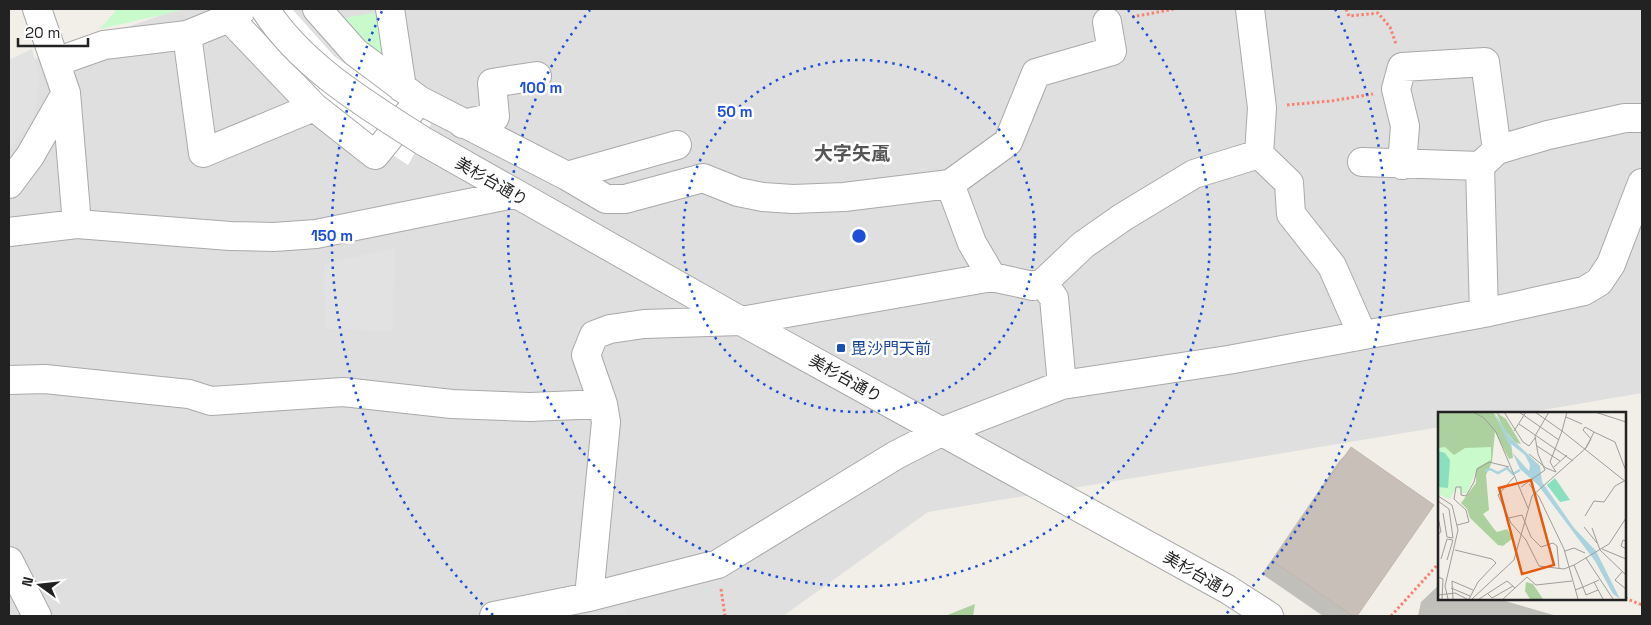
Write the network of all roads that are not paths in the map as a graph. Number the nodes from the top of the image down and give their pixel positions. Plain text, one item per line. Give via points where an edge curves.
1 (37, 9) edge
2 (265, 9) edge
3 (317, 9) edge
4 (390, 9) edge
5 (1250, 9) edge
6 (236, 13) edge
7 (1107, 22) road end
8 (188, 35) junction
9 (56, 62) junction
10 (537, 76) dead end
11 (66, 93) junction
12 (411, 94) junction
13 (314, 108) junction
14 (1642, 118) edge
15 (463, 124) junction
16 (677, 145) dead end
17 (1259, 154) junction
18 (1489, 158) junction
19 (1362, 162) dead end
20 (1402, 165) junction
21 (567, 176) junction
22 (1642, 183) edge
23 (9, 184) edge
24 (950, 184) junction
25 (514, 194) junction
26 (77, 224) junction
27 (9, 232) edge
28 (992, 277) junction
29 (1043, 283) junction
30 (1484, 313) junction
31 (741, 321) junction
32 (1362, 334) junction
33 (9, 380) edge
34 (1062, 385) junction
35 (603, 404) junction
36 (943, 431) junction
37 (9, 561) edge
38 (589, 597) junction
39 (37, 616) edge
40 (494, 616) edge
41 (1269, 616) edge

1 - 9 street
2 - 25 street, 美杉台通り, bridge via 306,57 352,95 423,142
3 - 12 street via 355,52
4 - 12 street
5 - 17 street via 1262,108
6 - 8 street
6 - 13 street
7 - 24 street via 1112,51 1036,72 1008,142
8 - 9 street via 104,45
8 - 13 street via 203,154
9 - 11 street
10 - 15 street via 492,83 495,117
11 - 23 street via 30,156
11 - 26 street
12 - 13 street via 375,155
12 - 15 street
14 - 18 street via 1626,118 1548,136
15 - 21 street
16 - 21 street
17 - 29 street via 1194,174 1122,217 1083,245
17 - 32 street via 1289,183 1291,214 1332,266
18 - 20 street
18 - 20 street via 1485,62 1399,78 1405,126
18 - 30 street
19 - 20 street
21 - 24 street via 606,199 625,199 703,178 738,192 792,199 884,193
22 - 30 street via 1611,264 1599,282 1584,291
24 - 28 street via 972,243
25 - 26 street via 316,234 290,236 230,236
25 - 31 street, 美杉台通り
26 - 27 street
28 - 29 street via 1033,286
28 - 31 street
29 - 34 street via 1054,298
30 - 32 street
31 - 35 street via 644,324 594,335 586,355
31 - 36 street, 美杉台通り
32 - 34 street via 1228,360
33 - 35 street via 45,379 188,394 211,401 344,392 452,404 530,407
34 - 36 street
35 - 38 street via 606,422
36 - 38 street via 896,455 718,564
36 - 41 street, 美杉台通り via 1218,584
37 - 39 street
38 - 40 street

